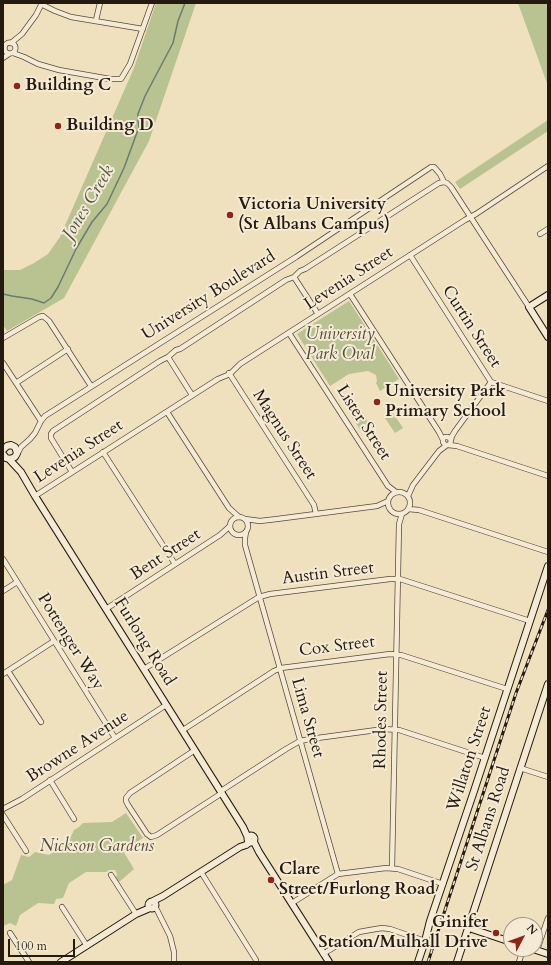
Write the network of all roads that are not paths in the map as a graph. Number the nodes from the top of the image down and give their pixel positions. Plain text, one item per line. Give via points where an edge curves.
1 (100, 3) edge
2 (152, 3) edge
3 (42, 4) edge
4 (96, 20) junction
5 (143, 29) junction
6 (22, 34) junction
7 (5, 46) edge
8 (13, 51) junction
9 (3, 58) edge
10 (548, 166) edge
11 (444, 182) junction
12 (471, 217) junction
13 (548, 229) edge
14 (540, 234) dead end
15 (410, 255) junction
16 (295, 278) junction
17 (350, 294) junction
18 (548, 295) edge
19 (529, 306) junction
20 (318, 314) junction
21 (290, 333) junction
22 (548, 337) edge
23 (3, 338) edge
24 (68, 349) junction
25 (169, 359) junction
26 (3, 363) edge
27 (229, 373) junction
28 (491, 382) junction
29 (16, 383) junction
30 (92, 386) junction
31 (192, 395) junction
32 (548, 401) edge
33 (167, 412) junction
34 (41, 421) junction
35 (30, 439) junction
36 (3, 440) edge
37 (447, 441) junction
38 (11, 445) junction
39 (3, 450) edge
40 (103, 452) junction
41 (16, 455) junction
42 (6, 458) edge
43 (21, 472) junction
44 (72, 472) junction
45 (548, 476) edge
46 (413, 485) junction
47 (388, 486) junction
48 (396, 492) junction
49 (403, 492) junction
50 (35, 496) junction
51 (390, 496) junction
52 (408, 496) junction
53 (388, 501) junction
54 (410, 504) junction
55 (377, 506) junction
56 (229, 508) junction
57 (389, 508) junction
58 (408, 509) junction
59 (419, 510) junction
60 (395, 513) junction
61 (316, 514) junction
62 (402, 514) junction
63 (239, 517) junction
64 (245, 519) junction
65 (260, 521) junction
66 (230, 524) junction
67 (399, 524) junction
68 (247, 530) junction
69 (234, 534) junction
70 (220, 535) junction
71 (245, 545) junction
72 (548, 552) edge
73 (3, 559) edge
74 (175, 564) junction
75 (548, 566) edge
76 (397, 579) junction
77 (17, 582) junction
78 (3, 591) edge
79 (259, 596) junction
80 (106, 608) junction
81 (530, 621) junction
82 (54, 641) junction
83 (396, 654) junction
84 (279, 668) junction
85 (144, 669) junction
86 (8, 671) junction
87 (3, 674) edge
88 (548, 684) edge
89 (507, 689) junction
90 (166, 705) junction
91 (41, 722) dead end
92 (394, 729) junction
93 (183, 730) junction
94 (115, 738) junction
95 (300, 741) junction
96 (195, 750) junction
97 (485, 758) junction
98 (520, 768) junction
99 (548, 777) edge
100 (50, 780) junction
101 (221, 792) junction
102 (3, 809) edge
103 (3, 815) edge
104 (74, 819) dead end
105 (250, 840) junction
106 (26, 851) dead end
107 (392, 868) junction
108 (201, 872) junction
109 (338, 874) junction
110 (111, 875) dead end
111 (443, 884) junction
112 (292, 904) junction
113 (152, 905) junction
114 (62, 907) dead end
115 (139, 913) junction
116 (548, 918) edge
117 (469, 928) junction
118 (543, 930) edge
119 (10, 933) dead end
120 (503, 939) edge
121 (425, 941) junction
122 (87, 946) junction
123 (323, 954) junction
124 (256, 960) dead end
125 (29, 962) edge
126 (61, 962) edge
127 (174, 962) edge
128 (329, 962) edge
129 (418, 962) edge
130 (457, 962) edge

1 - 4 street
2 - 5 street
3 - 4 street via 71,17
3 - 6 street
4 - 5 street
5 - 8 street via 121,79 59,70 38,64
6 - 7 street
6 - 8 street
7 - 8 street
7 - 8 street via 13,43
8 - 9 street
10 - 12 street, Levenia Street
11 - 12 street via 451,187
11 - 16 street via 435,185 300,271
11 - 30 street, University Boulevard via 434,167 431,167
12 - 15 street, Levenia Street
12 - 19 street
13 - 14 street
15 - 17 street, Levenia Street
15 - 28 street, Curtin Street
16 - 20 street
16 - 25 street via 289,279 173,352
17 - 20 street, Levenia Street
17 - 37 street
18 - 19 main road
19 - 22 main road
20 - 21 street, Levenia Street
21 - 27 street, Levenia Street via 235,366
21 - 47 street, Lister Street
23 - 24 street via 43,316
24 - 29 street
24 - 30 street
25 - 31 street
25 - 44 street via 160,361 53,431 51,438
26 - 29 street
27 - 31 street, Levenia Street via 221,375
27 - 61 street, Magnus Street via 314,505
28 - 32 street, Curtin Street
28 - 37 street
29 - 34 street
30 - 34 street, University Boulevard
31 - 33 street, Levenia Street
33 - 40 street, Levenia Street
33 - 56 street
34 - 35 street, University Boulevard
35 - 38 street
35 - 41 street, University Boulevard
36 - 38 main road
37 - 45 street
37 - 46 street
38 - 39 main road
38 - 41 main road, Furlong Road via 17,450
40 - 44 street, Levenia Street
40 - 74 street
41 - 42 main road via 14,458
41 - 43 main road, Furlong Road
42 - 43 main road, Furlong Road
43 - 50 main road, Furlong Road
44 - 50 street, Levenia Street
46 - 49 street
46 - 52 street
47 - 48 street, Lister Street
47 - 51 street, Lister Street
48 - 49 street
48 - 51 street
49 - 52 street
50 - 80 main road, Furlong Road
51 - 53 street
52 - 54 street
53 - 55 street
53 - 57 street
54 - 58 street
54 - 59 street
55 - 57 street
55 - 61 street
56 - 63 street
56 - 66 street
57 - 60 street
58 - 59 street
58 - 62 street
59 - 72 street
60 - 62 street
60 - 67 street, Rhodes Street
61 - 65 street
62 - 67 street, Rhodes Street
63 - 64 street
63 - 66 street via 234,518
64 - 65 street
64 - 68 street via 248,524
65 - 68 street
66 - 69 street
66 - 70 street, Bent Street
67 - 76 street, Rhodes Street
68 - 69 street via 242,535
68 - 71 street, Lima Street
69 - 70 street, Bent Street
69 - 71 street, Lima Street
70 - 74 street, Bent Street
71 - 79 street, Lima Street
73 - 77 street, Pottenger Way
74 - 80 street, Bent Street
75 - 81 main road, Willaton Street
76 - 79 street, Austin Street
76 - 81 street, Austin Street
76 - 83 street, Rhodes Street
77 - 78 street
77 - 82 street, Pottenger Way
79 - 84 street, Lima Street
79 - 85 street, Austin Street
80 - 85 main road, Furlong Road
81 - 89 main road, Willaton Street
82 - 86 street
82 - 94 street, Pottenger Way
83 - 84 street, Cox Street
83 - 89 street, Cox Street
83 - 92 street, Rhodes Street
84 - 93 street, Cox Street
84 - 95 street, Lima Street
85 - 90 main road, Furlong Road
86 - 87 street
86 - 91 street
88 - 98 main road, St Albans Road
89 - 97 main road, Willaton Street
90 - 93 main road, Furlong Road
90 - 94 street, Browne Avenue
92 - 95 street
92 - 97 street
92 - 107 street, Rhodes Street
93 - 96 main road, Furlong Road
94 - 100 street, Browne Avenue
95 - 101 street
95 - 109 street, Lima Street
96 - 101 main road, Furlong Road
96 - 101 street via 130,793 126,798 128,805 151,837
97 - 111 main road, Willaton Street
98 - 99 street
98 - 117 main road, St Albans Road
100 - 102 street, Browne Avenue
100 - 104 street
101 - 105 main road, Furlong Road
103 - 106 street
105 - 108 main road
105 - 112 main road, Furlong Road
107 - 109 street
107 - 111 street
108 - 113 main road
108 - 124 street
109 - 112 street
110 - 115 street
111 - 121 main road, Willaton Street
112 - 123 main road, Furlong Road
113 - 115 main road
113 - 127 street via 170,936
114 - 122 street
115 - 122 main road
116 - 118 street
117 - 120 main road
117 - 130 main road, St Albans Road
119 - 125 street
121 - 123 street via 382,928 359,932
121 - 129 main road, Willaton Street
122 - 126 main road
123 - 128 main road, Furlong Road

